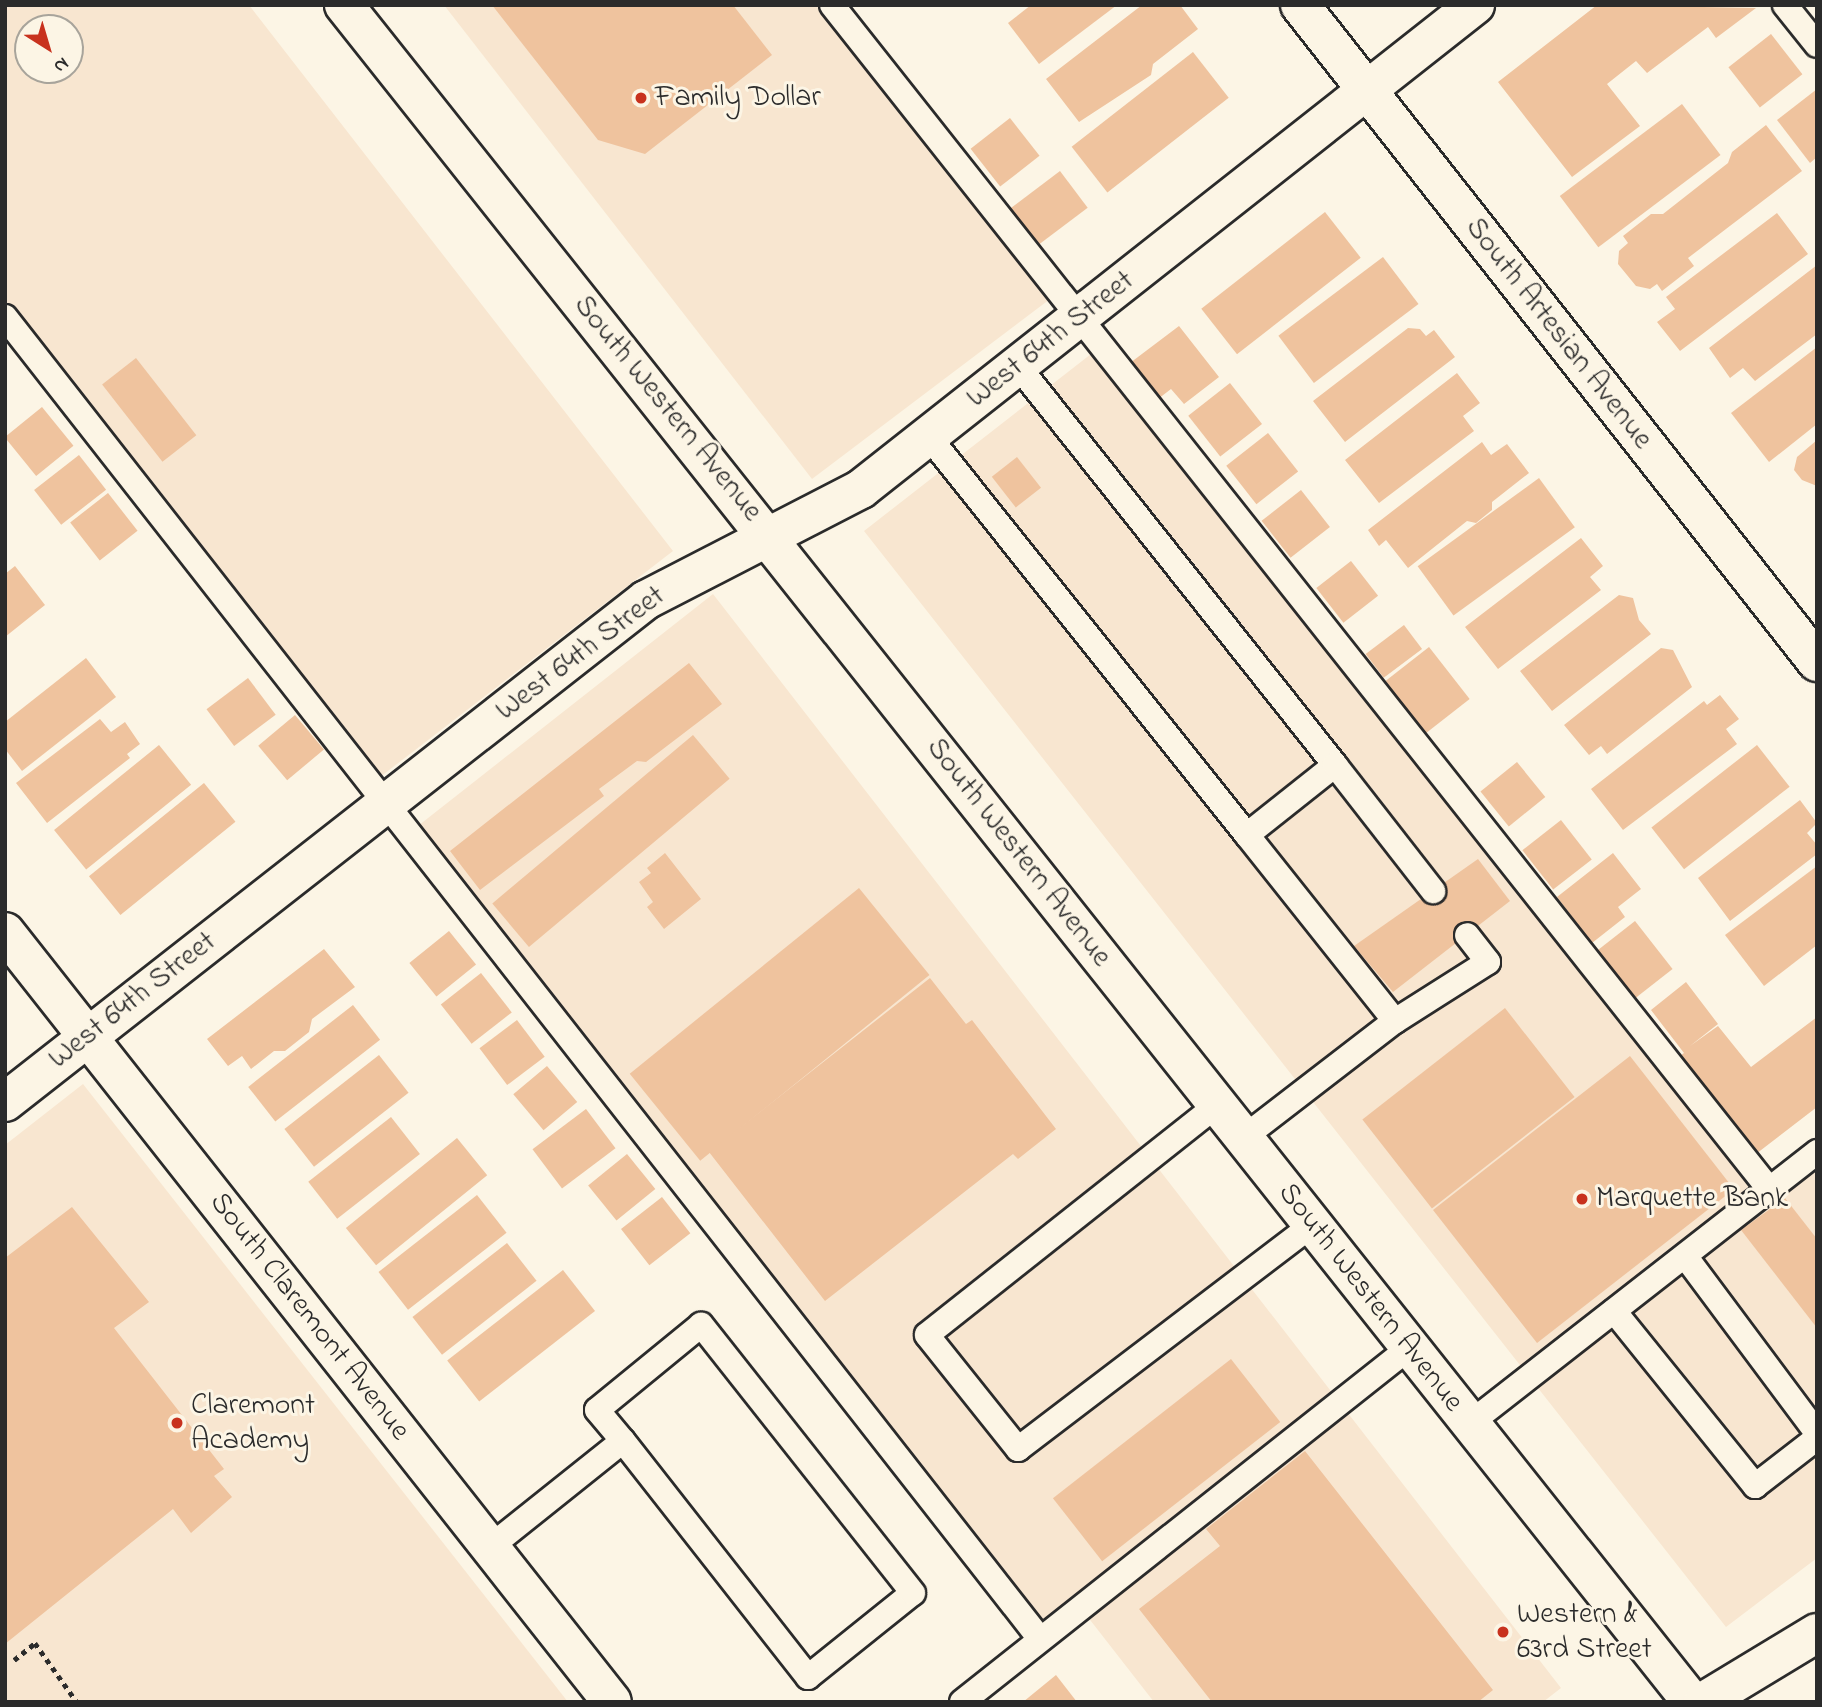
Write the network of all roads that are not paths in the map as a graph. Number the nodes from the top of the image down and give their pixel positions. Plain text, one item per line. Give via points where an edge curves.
1 (344, 5) edge
2 (832, 5) edge
3 (1300, 5) edge
4 (1475, 5) edge
5 (1785, 5) edge
6 (1817, 45) edge
7 (1366, 91) junction
8 (5, 317) edge
9 (1078, 318) junction
10 (1018, 366) junction
11 (929, 436) junction
12 (768, 537) junction
13 (1817, 662) edge
14 (1335, 765) junction
15 (386, 804) junction
16 (1247, 835) junction
17 (1433, 891) dead end
18 (5, 932) edge
19 (1467, 935) dead end
20 (1395, 1021) junction
21 (87, 1037) junction
22 (5, 1102) edge
23 (1217, 1105) junction
24 (1244, 1138) junction
25 (1817, 1152) edge
26 (1769, 1189) junction
27 (1312, 1225) junction
28 (1685, 1256) junction
29 (1614, 1311) junction
30 (1409, 1348) junction
31 (1469, 1424) junction
32 (1817, 1436) edge
33 (623, 1441) junction
34 (490, 1547) junction
35 (1817, 1633) edge
36 (1040, 1639) junction
37 (612, 1702) edge
38 (962, 1702) edge
39 (1692, 1702) edge
40 (1703, 1702) edge

1 - 12 street, South Western Avenue
2 - 9 lane
3 - 7 street, South Artesian Avenue
4 - 7 street, West 64th Street
5 - 6 lane
7 - 9 street, West 64th Street
7 - 13 street, South Artesian Avenue
8 - 15 lane
9 - 10 street, West 64th Street
9 - 26 lane
10 - 11 street, West 64th Street
10 - 14 lane
11 - 12 street, West 64th Street via 861,489
11 - 16 lane
12 - 15 street, West 64th Street via 646,600
12 - 23 street, South Western Avenue
14 - 16 lane
14 - 17 lane
15 - 21 street, West 64th Street
15 - 36 lane
16 - 20 lane
18 - 21 street, South Claremont Avenue
19 - 20 lane via 1488,962
20 - 24 lane
21 - 22 street, West 64th Street
21 - 34 street, South Claremont Avenue
23 - 24 street, South Western Avenue
23 - 27 lane via 927,1335 1018,1449
24 - 27 street, South Western Avenue
25 - 26 lane
26 - 28 lane
27 - 30 street, South Western Avenue
28 - 29 lane
28 - 32 lane
29 - 31 lane
29 - 32 lane via 1755,1486
30 - 31 street, South Western Avenue
30 - 36 lane
31 - 39 street, South Western Avenue
33 - 33 lane via 597,1410 701,1325 913,1593 808,1676
33 - 34 lane
34 - 37 street, South Claremont Avenue
35 - 40 street
36 - 38 lane

